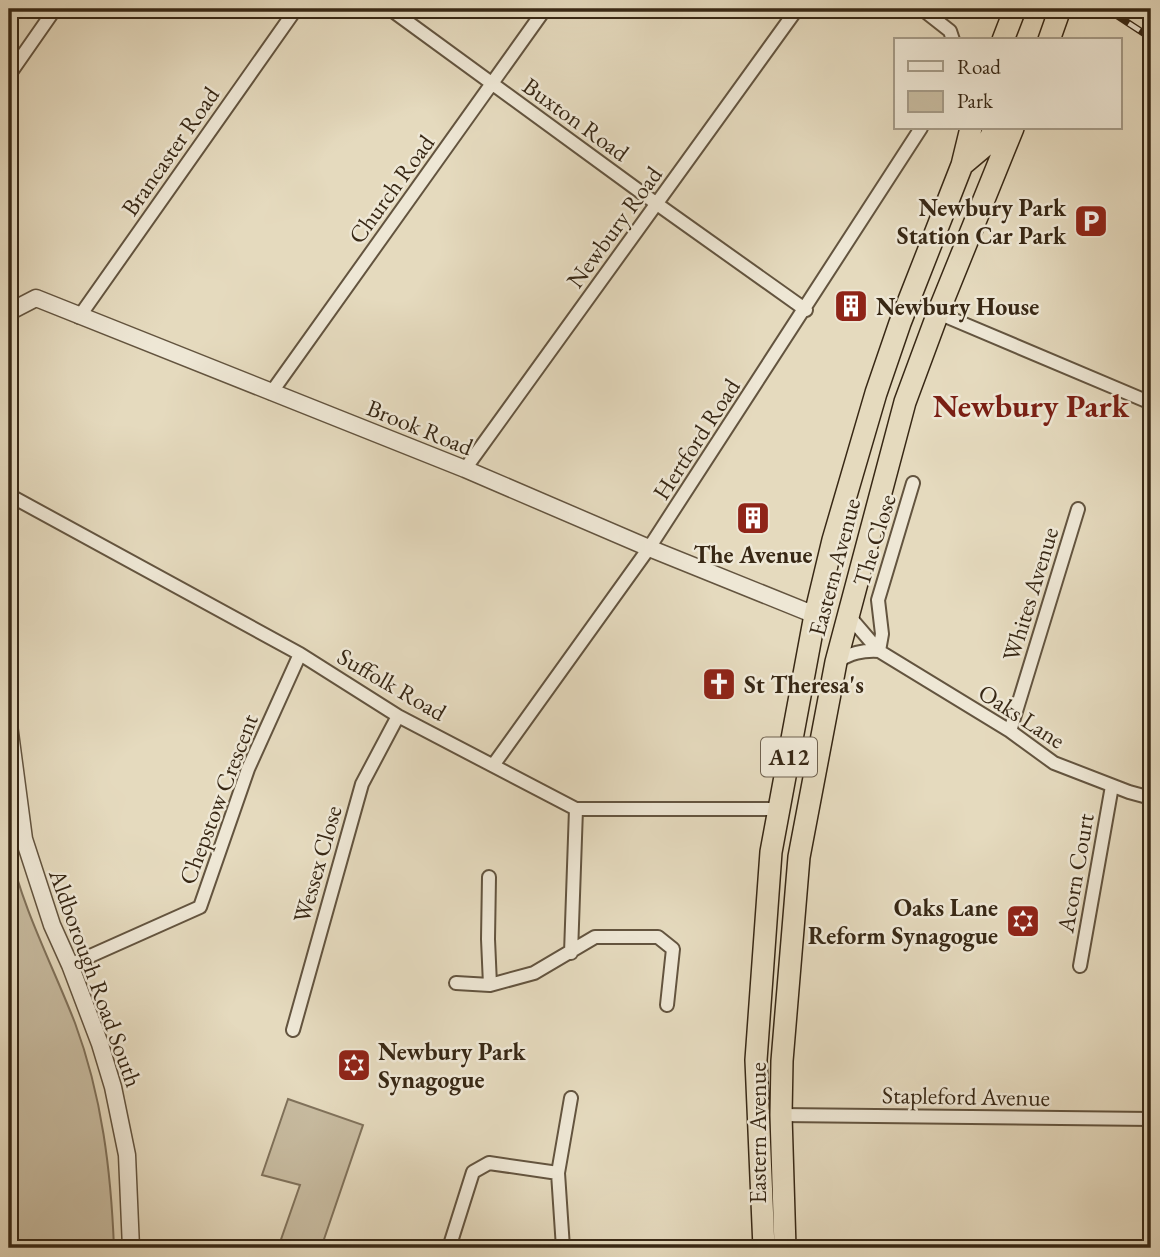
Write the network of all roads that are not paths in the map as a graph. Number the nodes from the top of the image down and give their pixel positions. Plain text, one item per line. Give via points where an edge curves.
1 (55, 9) edge
2 (296, 9) edge
3 (390, 9) edge
4 (545, 9) edge
5 (797, 9) edge
6 (922, 9) edge
7 (1014, 9) edge
8 (1060, 9) edge
9 (952, 36) edge
10 (1004, 38) edge
11 (1049, 38) edge
12 (9, 75) edge
13 (492, 84) junction
14 (920, 130) edge
15 (970, 130) edge
16 (994, 130) edge
17 (1012, 130) edge
18 (962, 164) junction
19 (657, 204) junction
20 (806, 310) junction
21 (9, 312) edge
22 (938, 313) junction
23 (79, 317) junction
24 (271, 393) junction
25 (1151, 403) edge
26 (465, 469) junction
27 (913, 483) dead end
28 (9, 495) edge
29 (1077, 509) dead end
30 (649, 548) junction
31 (815, 614) junction
32 (848, 615) junction
33 (879, 651) junction
34 (300, 654) junction
35 (836, 662) junction
36 (398, 716) junction
37 (9, 725) edge
38 (1010, 731) junction
39 (494, 764) junction
40 (1112, 786) junction
41 (1151, 798) edge
42 (576, 808) junction
43 (780, 809) junction
44 (489, 877) dead end
45 (571, 953) junction
46 (70, 965) junction
47 (1080, 966) dead end
48 (456, 983) dead end
49 (490, 985) junction
50 (667, 1004) dead end
51 (293, 1030) dead end
52 (570, 1098) dead end
53 (780, 1115) junction
54 (1151, 1119) edge
55 (558, 1173) junction
56 (131, 1248) edge
57 (449, 1248) edge
58 (563, 1248) edge
59 (764, 1248) edge
60 (785, 1248) edge

1 - 12 street
2 - 23 street, Brancaster Road
3 - 13 street, Buxton Road
4 - 13 street, Church Road
5 - 19 street, Newbury Road
6 - 9 street
7 - 10 highway
8 - 11 highway
13 - 19 street, Buxton Road
13 - 24 street, Church Road
14 - 20 street, Hertford Road
15 - 18 highway, Eastern Avenue / A12
16 - 18 highway via 987,144
17 - 22 highway, Eastern Avenue / A12
18 - 31 highway, Eastern Avenue / A12 via 876,393
19 - 20 street, Buxton Road
19 - 26 street, Newbury Road
20 - 30 street, Hertford Road
21 - 23 street, Brook Road via 36,298
22 - 25 street
22 - 32 highway, Eastern Avenue / A12 via 905,402
23 - 24 street, Brook Road
24 - 26 street, Brook Road
26 - 30 street, Brook Road
27 - 33 street, The Close via 877,600 882,634
28 - 34 street, Suffolk Road
29 - 38 street, Whites Avenue
30 - 31 street, Brook Road
30 - 39 street, Hertford Road
31 - 43 highway, Eastern Avenue / A12
32 - 33 street, Oaks Lane
32 - 35 highway, Eastern Avenue / A12
33 - 35 street via 864,650
33 - 38 street, Oaks Lane
34 - 36 street, Suffolk Road
34 - 46 street, Chepstow Crescent via 248,769 200,907
35 - 53 highway, Eastern Avenue / A12 via 799,857
36 - 39 street, Suffolk Road
36 - 51 street, Wessex Close via 362,784
37 - 46 street, Aldborough Road South via 24,839
38 - 40 street, Oaks Lane via 1054,763
39 - 42 street, Suffolk Road
40 - 41 street, Oaks Lane
40 - 47 street, Acorn Court
42 - 43 street, Suffolk Road
42 - 45 street
43 - 59 highway, Eastern Avenue / A12 via 771,852 756,1060
44 - 49 street
45 - 49 street via 534,973
45 - 50 street via 595,937 657,937 673,949
46 - 56 street, Aldborough Road South via 113,1087 127,1156
48 - 49 street
52 - 55 street
53 - 54 street, Stapleford Avenue
53 - 60 highway, Eastern Avenue / A12
55 - 57 street via 489,1163 473,1172
55 - 58 street

